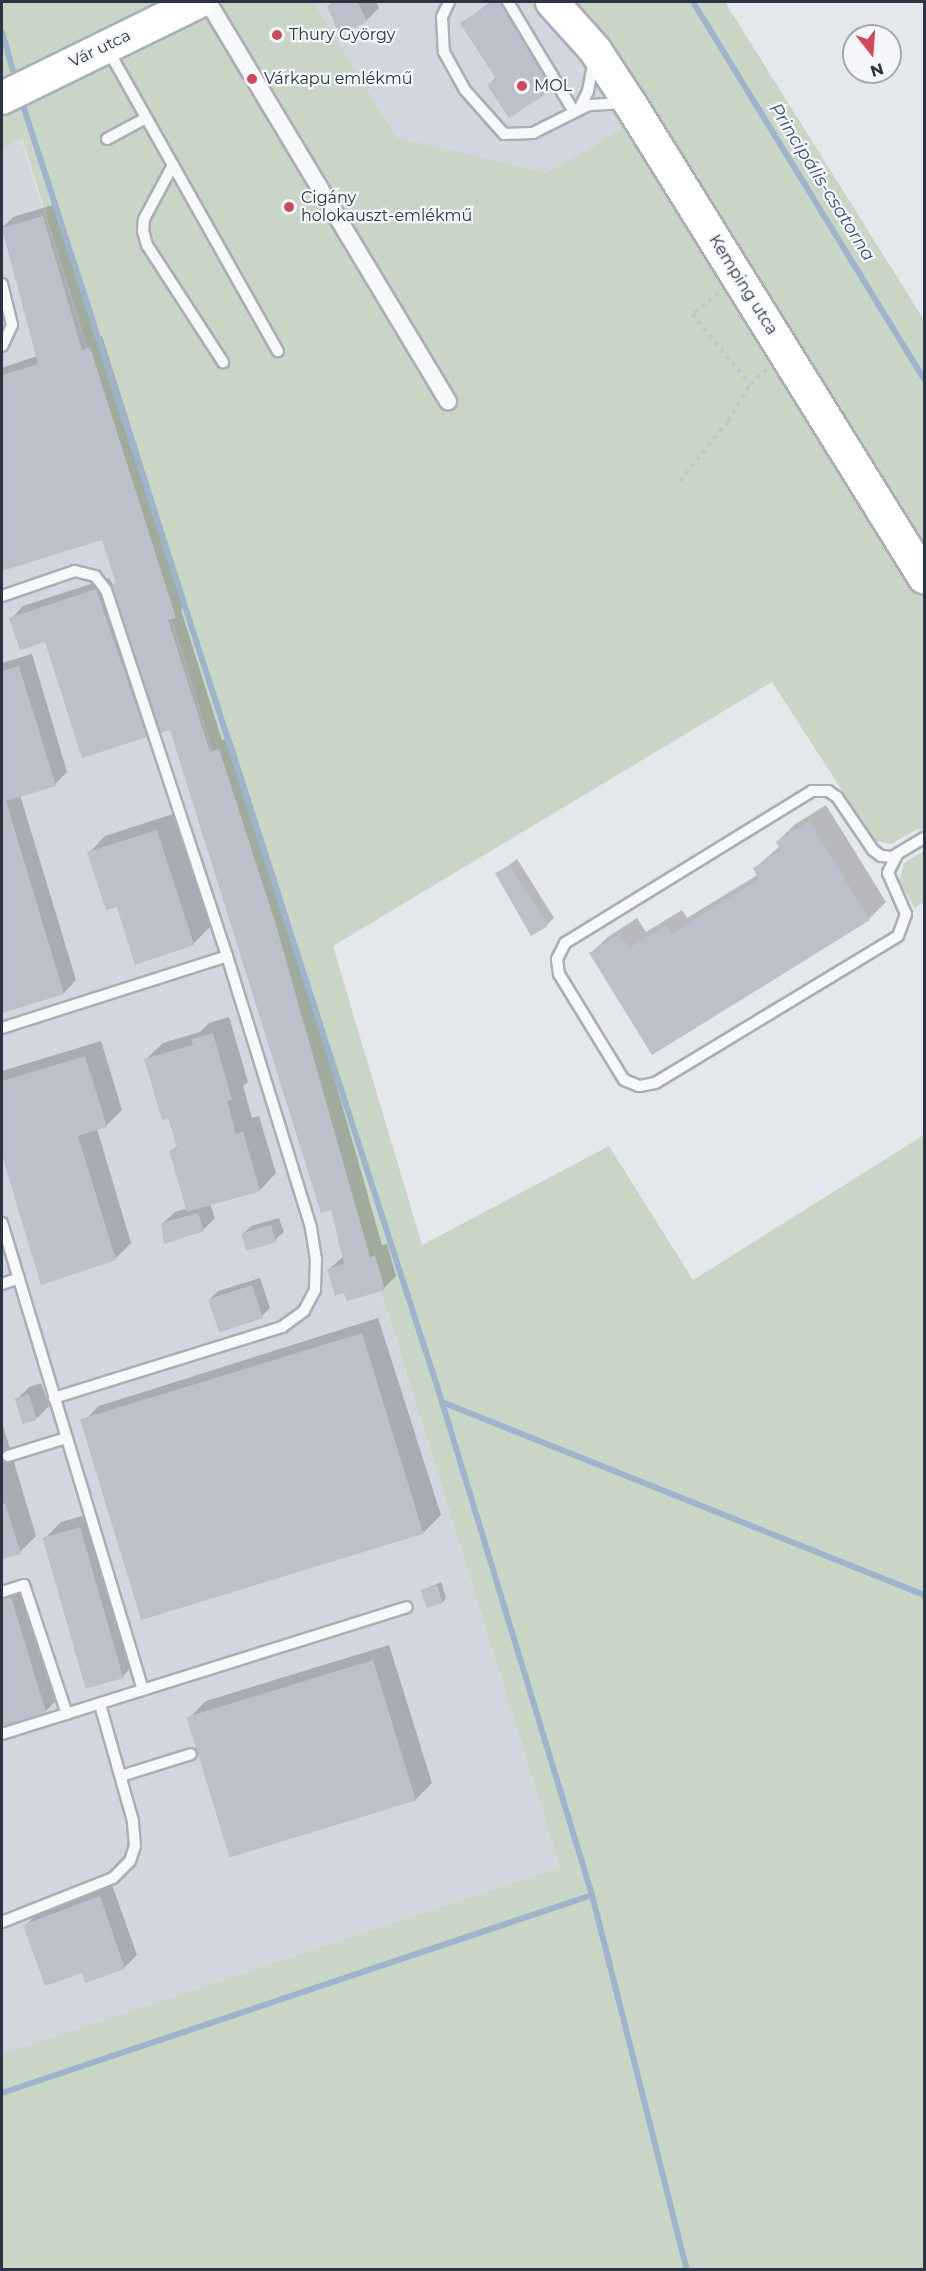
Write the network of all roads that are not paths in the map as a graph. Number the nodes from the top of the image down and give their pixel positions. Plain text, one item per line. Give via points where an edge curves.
1 (198, 2) edge
2 (208, 2) edge
3 (449, 2) edge
4 (508, 2) edge
5 (552, 2) edge
6 (106, 47) junction
7 (595, 50) junction
8 (2, 98) edge
9 (631, 105) junction
10 (577, 110) junction
11 (146, 118) junction
12 (107, 139) dead end
13 (173, 165) junction
14 (2, 284) edge
15 (2, 346) edge
16 (278, 351) dead end
17 (223, 362) dead end
18 (448, 402) dead end
19 (924, 577) edge
20 (2, 596) edge
21 (924, 838) edge
22 (897, 855) junction
23 (227, 956) junction
24 (2, 1028) edge
25 (2, 1223) edge
26 (19, 1278) junction
27 (2, 1284) edge
28 (54, 1398) junction
29 (66, 1438) junction
30 (8, 1456) dead end
31 (2, 1592) edge
32 (407, 1607) dead end
33 (143, 1689) junction
34 (100, 1704) junction
35 (67, 1714) junction
36 (2, 1734) edge
37 (191, 1754) dead end
38 (121, 1776) junction
39 (2, 1922) edge

1 - 6 main road, Vár utca
2 - 18 street
3 - 10 lane via 442,17 444,52 465,90 499,130 512,136 527,134
4 - 10 lane
5 - 7 main road, Kemping utca
6 - 8 main road, Vár utca
6 - 11 lane
7 - 9 main road, Kemping utca
7 - 10 lane via 588,91
9 - 10 lane via 614,101
9 - 19 main road, Kemping utca
11 - 12 lane
11 - 13 lane
13 - 16 lane
13 - 17 lane via 144,219 143,231 147,245
14 - 15 lane via 12,325
20 - 23 lane via 75,572 87,572 102,582
21 - 22 lane
22 - 22 lane via 886,858 877,854 837,797 828,791 812,792 566,943 557,959 559,974 624,1080 639,1086 655,1083 898,936 906,914 888,873
23 - 24 lane
23 - 28 lane via 311,1228 315,1290 304,1311 282,1327
25 - 26 lane
26 - 27 lane
26 - 28 lane
28 - 29 lane
29 - 30 lane
29 - 33 lane
31 - 35 lane via 24,1585
32 - 33 lane
33 - 34 lane
34 - 35 lane
34 - 38 lane
35 - 36 lane
37 - 38 lane
38 - 39 lane via 135,1837 124,1870

